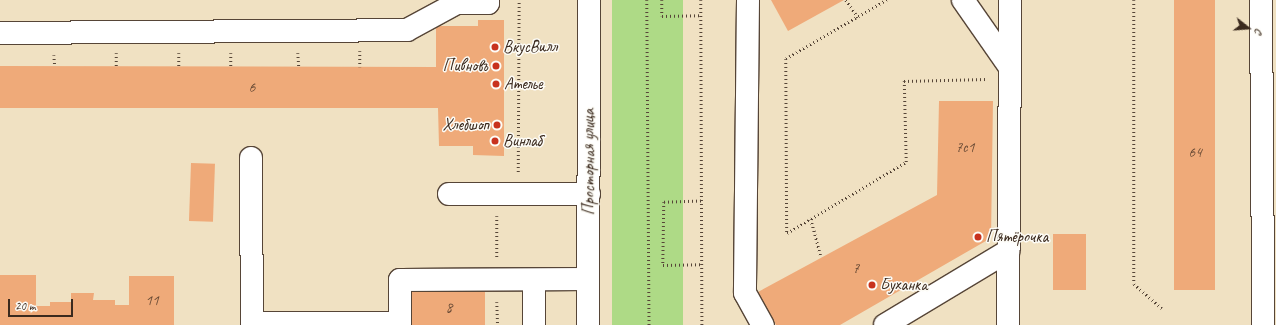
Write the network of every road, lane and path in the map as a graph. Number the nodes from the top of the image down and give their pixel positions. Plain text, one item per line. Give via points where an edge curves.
1 (488, 0) edge
2 (519, 0) edge
3 (589, 0) edge
4 (646, 0) edge
5 (662, 0) edge
6 (701, 0) edge
7 (748, 0) edge
8 (846, 0) edge
9 (887, 0) edge
10 (963, 0) edge
11 (1010, 0) edge
12 (1134, 0) edge
13 (1261, 0) edge
14 (701, 15) junction
15 (858, 17) junction
16 (1269, 27) edge
17 (0, 33) edge
18 (1009, 73) junction
19 (251, 158) dead end
20 (449, 194) dead end
21 (518, 194) junction
22 (588, 194) junction
23 (701, 201) junction
24 (811, 218) junction
25 (1008, 250) junction
26 (821, 257) dead end
27 (702, 264) junction
28 (534, 280) junction
29 (588, 280) junction
30 (1162, 308) dead end
31 (534, 325) edge
32 (588, 325) edge
33 (649, 325) edge
34 (702, 325) edge
35 (763, 325) edge
36 (885, 325) edge
37 (1008, 325) edge
38 (1263, 325) edge
39 (1276, 325) edge

1 - 17 main road via 488,3 456,3 407,30
2 - 21 path
3 - 22 main road, Просторная улица
4 - 33 path
5 - 14 path via 662,16
6 - 14 path
7 - 35 main road via 745,293
8 - 15 path
9 - 15 path
10 - 18 main road
11 - 18 main road
12 - 30 path via 1134,284
13 - 16 main road
14 - 23 path
15 - 24 path via 786,59 787,233
16 - 38 main road
18 - 24 path via 904,81 906,162
18 - 25 main road
19 - 28 main road via 252,323 400,323 400,280
20 - 21 main road
21 - 22 main road
22 - 29 main road, Просторная улица
23 - 27 path
23 - 27 path via 664,202 664,265
24 - 26 path
25 - 36 main road
25 - 37 main road
27 - 34 path
28 - 29 main road
28 - 31 main road
29 - 32 main road, Просторная улица
38 - 39 main road

